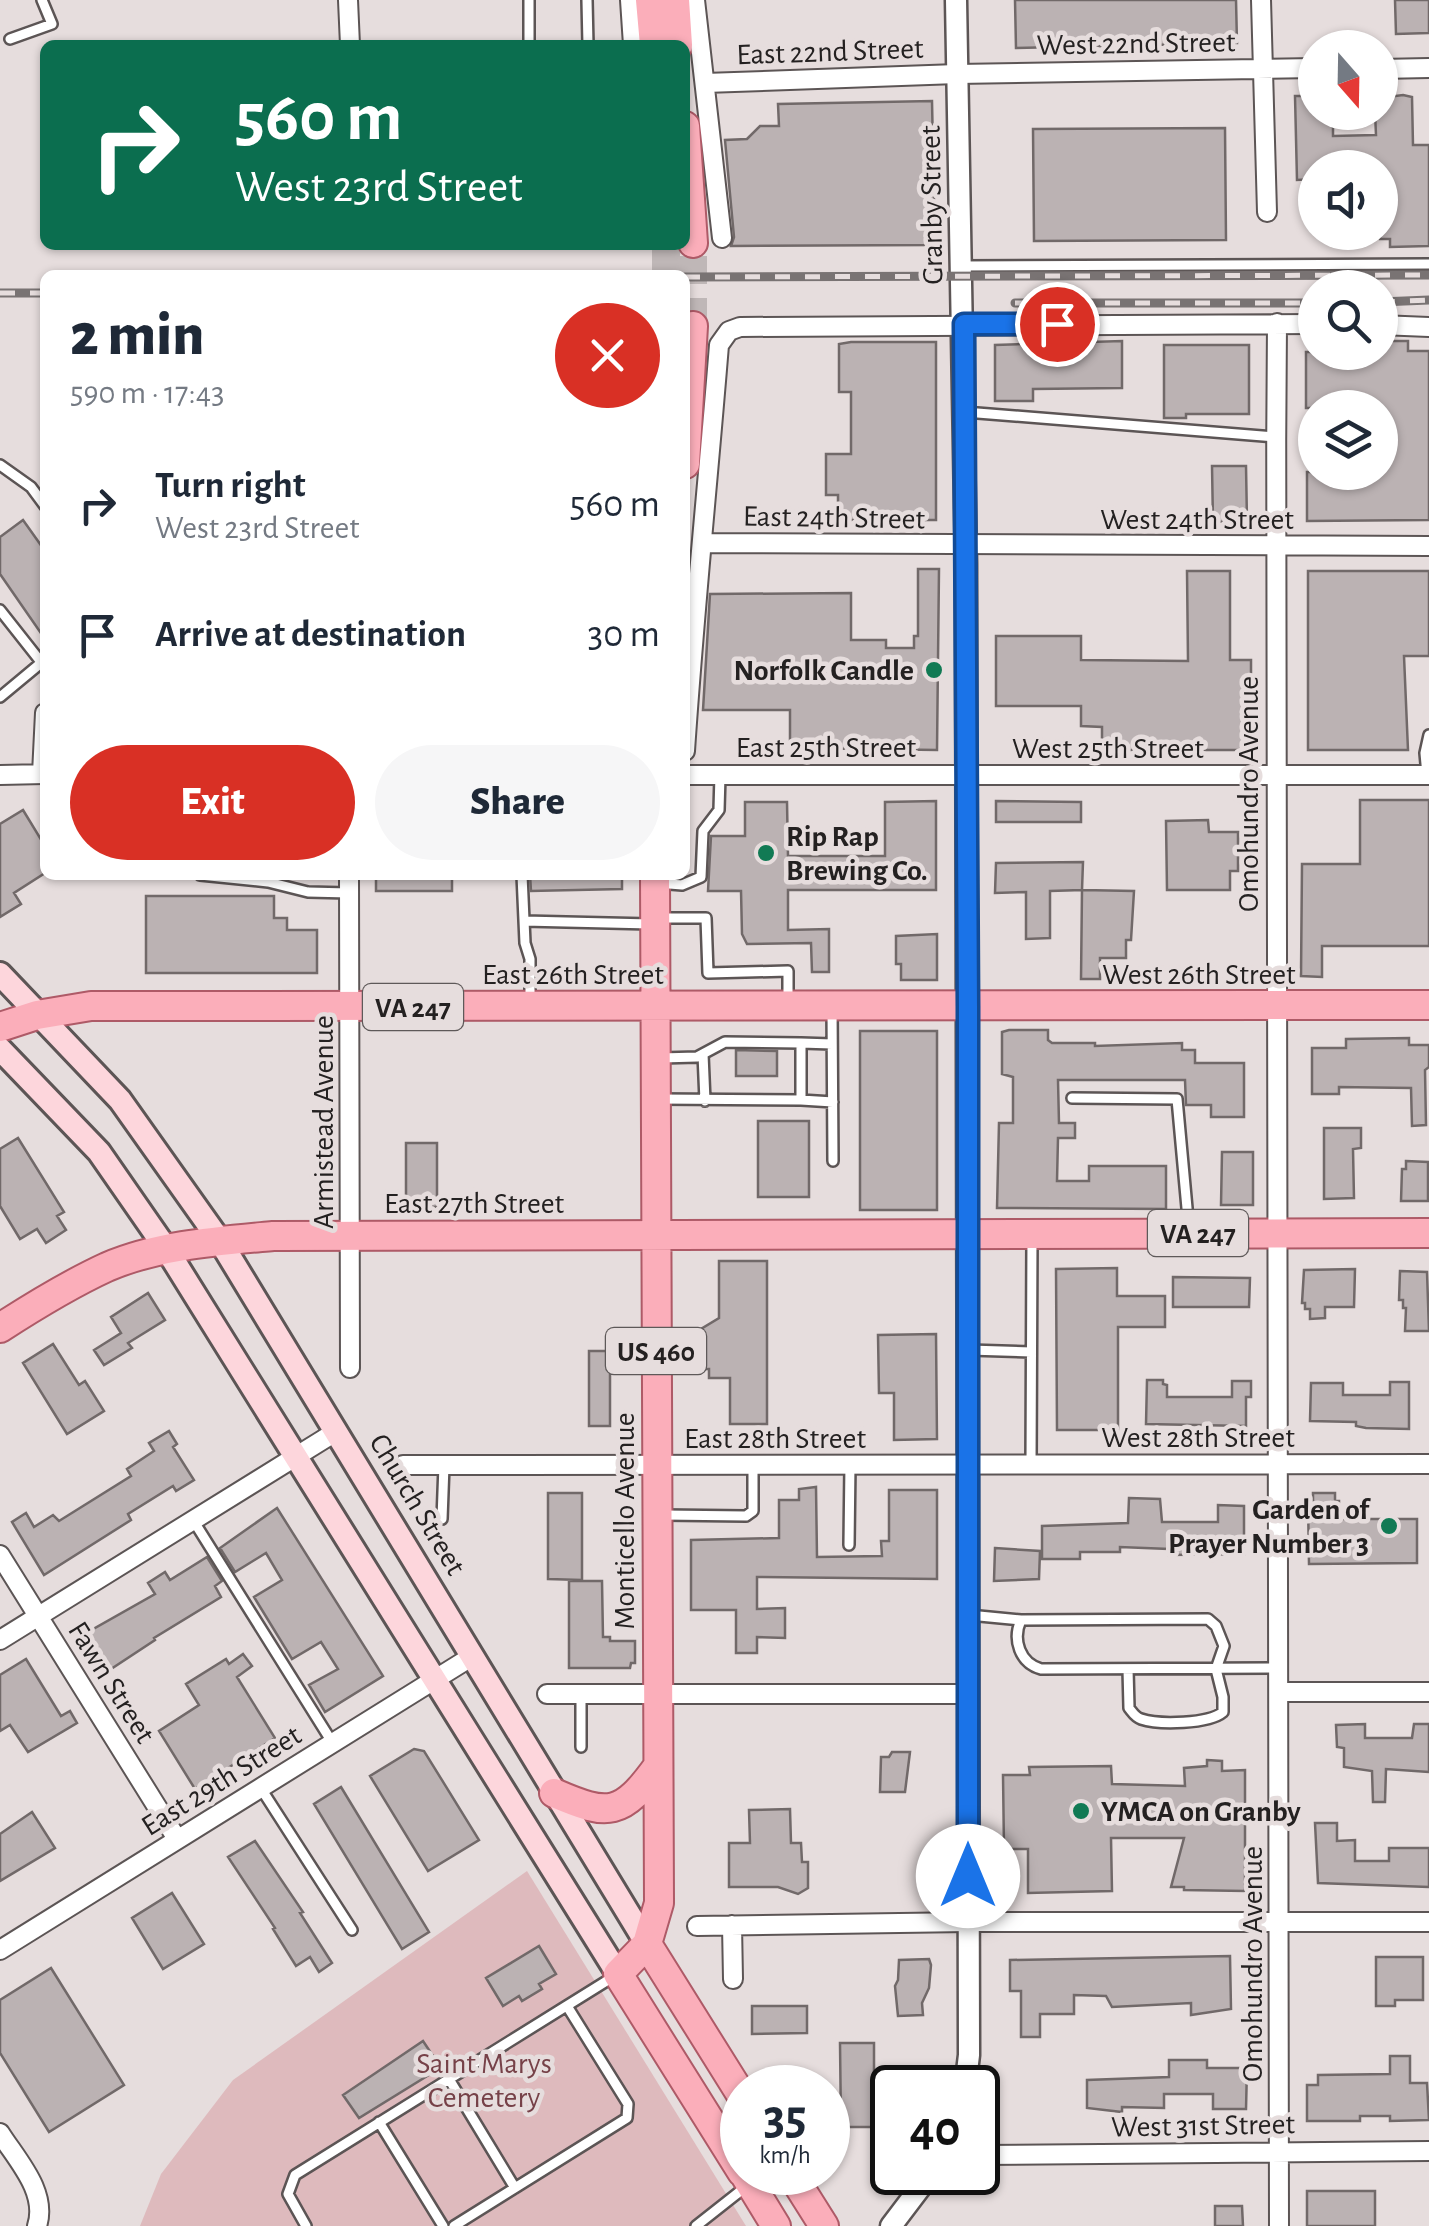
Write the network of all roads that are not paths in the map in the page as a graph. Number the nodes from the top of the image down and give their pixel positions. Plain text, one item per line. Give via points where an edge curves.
1 (42, 0) edge
2 (348, 0) edge
3 (529, 0) edge
4 (587, 0) edge
5 (630, 0) edge
6 (650, 0) edge
7 (674, 0) edge
8 (695, 0) edge
9 (956, 0) edge
10 (1261, 0) edge
11 (10, 40) dead end
12 (350, 40) edge
13 (529, 40) edge
14 (588, 40) edge
15 (633, 40) edge
16 (654, 40) edge
17 (678, 40) edge
18 (1263, 68) junction
19 (1298, 68) edge
20 (1398, 68) edge
21 (1429, 68) edge
22 (957, 74) junction
23 (705, 83) junction
24 (690, 199) edge
25 (1266, 212) dead end
26 (722, 238) dead end
27 (693, 243) dead end
28 (1429, 264) edge
29 (962, 266) junction
30 (1277, 322) junction
31 (1298, 323) edge
32 (964, 324) junction
33 (693, 326) dead end
34 (1398, 326) edge
35 (1429, 327) edge
36 (690, 378) edge
37 (964, 412) junction
38 (1276, 437) junction
39 (0, 464) edge
40 (40, 500) edge
41 (702, 543) junction
42 (966, 546) junction
43 (1429, 546) edge
44 (1275, 547) junction
45 (0, 610) edge
46 (40, 661) edge
47 (40, 667) edge
48 (690, 690) edge
49 (0, 697) edge
50 (1429, 735) edge
51 (40, 774) edge
52 (690, 774) edge
53 (720, 774) junction
54 (0, 775) edge
55 (967, 775) junction
56 (1276, 776) junction
57 (1428, 776) edge
58 (249, 880) edge
59 (522, 880) edge
60 (654, 880) edge
61 (659, 880) edge
62 (349, 884) edge
63 (524, 920) junction
64 (654, 921) junction
65 (708, 972) junction
66 (0, 974) edge
67 (708, 995) junction
68 (788, 1005) junction
69 (832, 1005) junction
70 (350, 1006) junction
71 (654, 1006) junction
72 (968, 1006) junction
73 (1277, 1006) junction
74 (1429, 1006) edge
75 (530, 1007) junction
76 (38, 1015) junction
77 (0, 1027) edge
78 (801, 1042) junction
79 (832, 1044) junction
80 (0, 1049) edge
81 (704, 1054) junction
82 (655, 1058) junction
83 (655, 1098) junction
84 (1072, 1098) dead end
85 (704, 1100) junction
86 (801, 1100) junction
87 (833, 1102) junction
88 (833, 1161) dead end
89 (1189, 1233) junction
90 (1276, 1234) junction
91 (1429, 1234) edge
92 (351, 1235) junction
93 (967, 1235) junction
94 (1032, 1235) junction
95 (654, 1236) junction
96 (220, 1241) junction
97 (167, 1250) junction
98 (0, 1328) edge
99 (968, 1350) junction
100 (1031, 1352) junction
101 (350, 1368) dead end
102 (337, 1431) junction
103 (296, 1456) junction
104 (850, 1464) junction
105 (1429, 1464) edge
106 (403, 1465) dead end
107 (444, 1465) junction
108 (753, 1465) junction
109 (968, 1465) junction
110 (1031, 1465) junction
111 (1279, 1465) junction
112 (657, 1466) junction
113 (657, 1515) junction
114 (193, 1519) junction
115 (442, 1519) dead end
116 (849, 1545) dead end
117 (0, 1555) edge
118 (38, 1615) junction
119 (968, 1616) junction
120 (1021, 1620) junction
121 (0, 1640) edge
122 (471, 1657) junction
123 (1279, 1668) junction
124 (1128, 1669) junction
125 (1216, 1670) junction
126 (435, 1679) junction
127 (1279, 1692) junction
128 (1429, 1692) edge
129 (547, 1694) dead end
130 (581, 1694) junction
131 (658, 1694) junction
132 (968, 1694) junction
133 (332, 1742) junction
134 (581, 1747) dead end
135 (658, 1766) junction
136 (260, 1787) junction
137 (554, 1793) junction
138 (177, 1839) junction
139 (968, 1922) junction
140 (1280, 1922) junction
141 (1429, 1922) edge
142 (697, 1926) dead end
143 (732, 1926) junction
144 (352, 1930) dead end
145 (647, 1944) junction
146 (0, 1950) edge
147 (618, 1974) junction
148 (733, 1979) dead end
149 (567, 2006) junction
150 (723, 2065) edge
151 (968, 2065) edge
152 (449, 2079) junction
153 (379, 2122) junction
154 (0, 2133) edge
155 (720, 2136) edge
156 (1429, 2151) edge
157 (1279, 2152) junction
158 (1000, 2155) edge
159 (515, 2188) junction
160 (726, 2195) edge
161 (757, 2195) edge
162 (804, 2195) edge
163 (915, 2195) edge
164 (37, 2226) edge
165 (306, 2226) edge
166 (443, 2226) edge
167 (454, 2226) edge
168 (696, 2226) edge
169 (776, 2226) edge
170 (824, 2226) edge
171 (892, 2226) edge
172 (1279, 2226) edge

1 - 11 lane via 52,24
2 - 12 street
3 - 13 lane
4 - 14 lane
5 - 15 street
6 - 16 main road
7 - 17 main road
8 - 23 street
9 - 22 street, Granby Street
10 - 18 street
18 - 19 street, West 22nd Street
18 - 22 street, West 22nd Street
18 - 25 street
20 - 21 street
22 - 23 street, East 22nd Street
22 - 29 street, Granby Street
23 - 26 street
24 - 27 main road
28 - 29 lane
29 - 32 street, Granby Street
30 - 31 street
30 - 32 street
30 - 38 street, Omohundro Avenue
32 - 37 street, Granby Street
32 - 41 street via 730,332 719,346
33 - 36 main road
34 - 35 street
37 - 38 lane
37 - 42 street, Granby Street
38 - 44 street, Omohundro Avenue
39 - 40 lane
41 - 42 street, East 24th Street
41 - 48 street
42 - 44 street, West 24th Street
42 - 55 street, Granby Street
43 - 44 street, West 24th Street
44 - 56 street, Omohundro Avenue
45 - 46 lane
47 - 49 lane
50 - 57 lane
51 - 54 street
52 - 53 street, East 25th Street
53 - 55 street, East 25th Street
53 - 61 lane via 718,810 703,831 700,878 682,885
55 - 56 street, West 25th Street
55 - 72 street, Granby Street
56 - 57 street, West 25th Street
56 - 73 street, Omohundro Avenue
58 - 62 lane via 308,892
59 - 63 lane
60 - 64 main road, Monticello Avenue / US 460
62 - 70 street, Armistead Avenue
63 - 64 lane
63 - 75 lane
64 - 65 lane via 706,918
64 - 71 main road, Monticello Avenue / US 460
65 - 67 lane
65 - 68 lane via 788,971
66 - 76 main road, Church Street
67 - 68 main road, East 26th Street / VA 247
67 - 71 main road, East 26th Street / VA 247
68 - 69 main road, East 26th Street / VA 247
69 - 72 main road, East 26th Street / VA 247
69 - 79 lane
70 - 75 main road, East 26th Street / VA 247
70 - 76 main road, East 26th Street / VA 247 via 90,1006
70 - 92 street, Armistead Avenue
71 - 75 main road, East 26th Street / VA 247
71 - 82 main road, Monticello Avenue / US 460
72 - 73 main road, West 26th Street / VA 247
72 - 93 street, Granby Street
73 - 74 main road, West 26th Street / VA 247
73 - 90 street, Omohundro Avenue
76 - 77 main road, East 26th Street / VA 247
76 - 96 main road, Church Street via 120,1100
78 - 79 lane
78 - 81 lane via 725,1042
78 - 86 lane
79 - 87 lane
80 - 97 main road via 99,1152
81 - 82 lane
81 - 85 lane
82 - 83 main road, Monticello Avenue / US 460
83 - 85 lane
83 - 95 main road, Monticello Avenue / US 460
84 - 89 lane via 1178,1099
85 - 86 lane
86 - 87 lane
87 - 88 lane
89 - 90 main road, VA 247
89 - 94 main road, VA 247
90 - 91 main road, VA 247
90 - 111 street, Omohundro Avenue
92 - 95 main road, East 27th Street / VA 247
92 - 96 main road, East 27th Street / VA 247
92 - 101 street, Armistead Avenue
93 - 94 main road, VA 247
93 - 95 main road, East 27th Street / VA 247
93 - 99 street, Granby Street
94 - 100 lane
95 - 112 main road, Monticello Avenue / US 460
96 - 97 main road, East 27th Street / VA 247
96 - 102 main road, Church Street
97 - 98 main road, East 27th Street / VA 247 via 107,1267
97 - 103 main road
99 - 100 lane
99 - 109 street, Granby Street
100 - 110 lane
102 - 103 street
102 - 122 main road, Church Street
103 - 114 street
103 - 126 main road
104 - 108 street, East 28th Street
104 - 109 street, East 28th Street
104 - 116 lane
105 - 111 street, West 28th Street
106 - 107 street, East 28th Street
107 - 112 street, East 28th Street
107 - 115 lane
108 - 112 street, East 28th Street
108 - 113 lane via 753,1511 746,1516
109 - 110 street, West 28th Street
109 - 119 street, Granby Street
110 - 111 street, West 28th Street
111 - 123 street, Omohundro Avenue
112 - 113 main road, Monticello Avenue / US 460
113 - 131 main road, Monticello Avenue / US 460
114 - 118 street
114 - 133 lane
117 - 118 street, Fawn Street
118 - 121 street
118 - 138 street, Fawn Street
119 - 120 lane
119 - 132 street, Granby Street
120 - 124 lane via 1017,1642 1028,1666
120 - 125 lane via 1208,1619 1224,1646
122 - 126 street, East 29th Street
122 - 137 main road, Church Street
123 - 125 lane
123 - 127 street, Omohundro Avenue
124 - 125 lane
124 - 125 lane via 1135,1716 1202,1722 1223,1712
126 - 133 street, East 29th Street
126 - 147 main road
127 - 128 street
127 - 140 street, Omohundro Avenue
129 - 130 street
130 - 131 street
130 - 134 lane
131 - 132 street
131 - 135 main road, Monticello Avenue / US 460
132 - 139 street, Granby Street
133 - 136 street, East 29th Street
135 - 137 main road via 616,1807 588,1808
135 - 145 main road, Monticello Avenue / US 460 via 658,1904
136 - 138 street, East 29th Street
136 - 144 lane
137 - 145 main road, Church Street
138 - 146 street, East 29th Street
139 - 140 street
139 - 143 street
139 - 151 street, Granby Street
140 - 141 street
140 - 157 street, Omohundro Avenue
142 - 143 street
143 - 148 street
145 - 147 main road
145 - 150 main road, Church Street
147 - 149 lane
147 - 155 main road
149 - 152 lane
149 - 159 lane via 629,2112
152 - 153 lane
152 - 159 lane
153 - 165 lane via 295,2175 288,2194
153 - 166 lane
154 - 164 street via 36,2191
156 - 157 street, West 31st Street
157 - 158 street, West 31st Street
157 - 172 street, Omohundro Avenue
159 - 167 lane
160 - 168 lane
161 - 169 main road
162 - 170 main road
163 - 171 street

